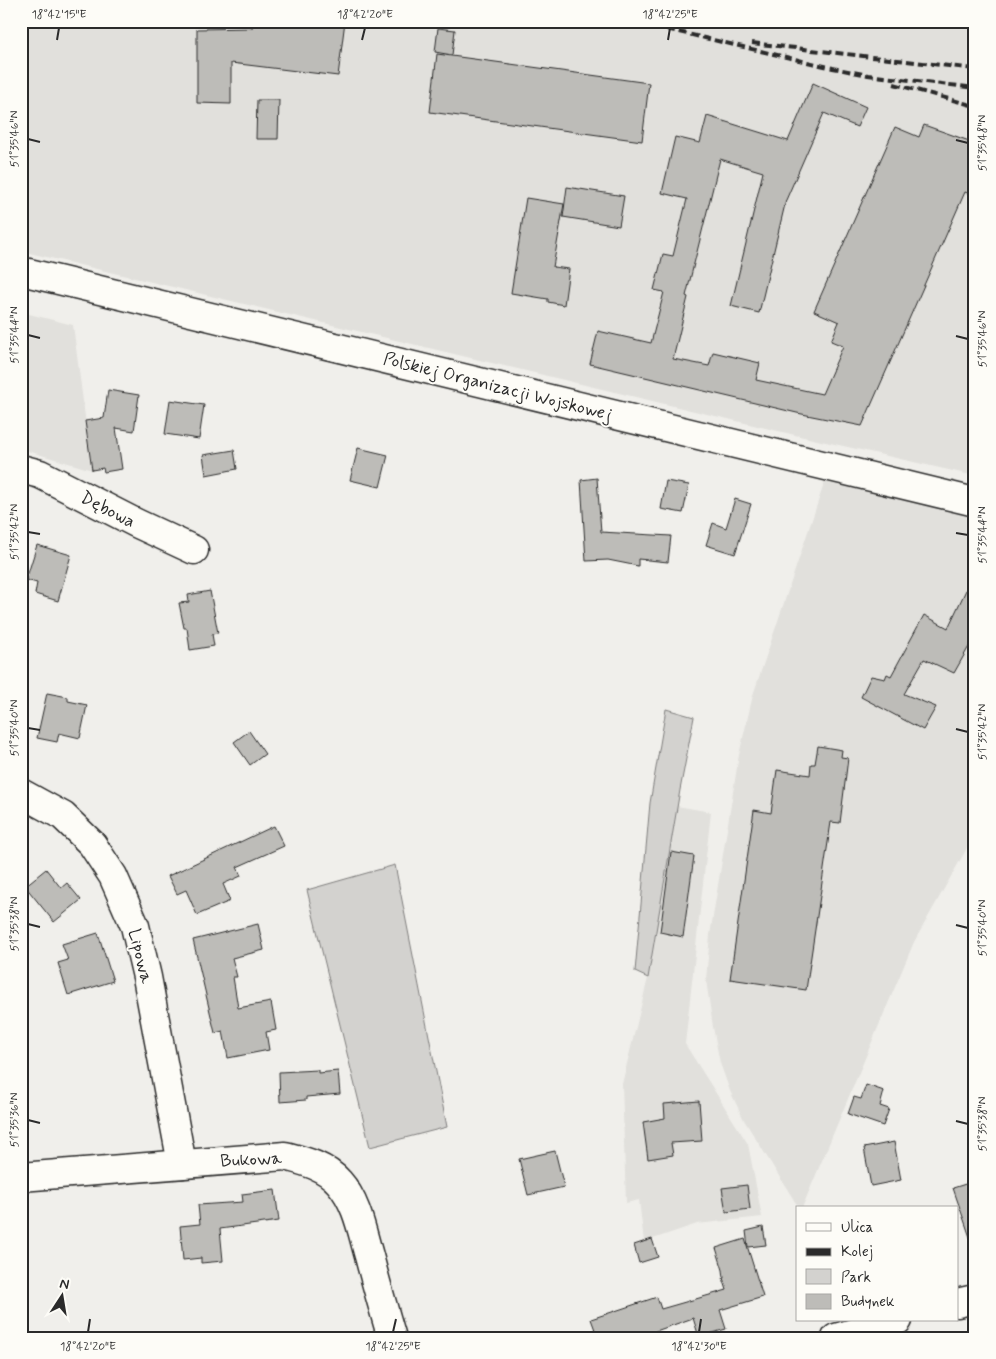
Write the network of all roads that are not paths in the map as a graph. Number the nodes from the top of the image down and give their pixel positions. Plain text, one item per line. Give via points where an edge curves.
1 (21, 272) edge
2 (21, 469) edge
3 (975, 502) edge
4 (194, 550) dead end
5 (21, 793) edge
6 (182, 1164) junction
7 (21, 1177) edge
8 (975, 1299) edge
9 (958, 1304) edge
10 (891, 1322) edge
11 (392, 1338) edge
12 (836, 1338) edge

1 - 3 street, Polskiej Organizacji Wojskowej
2 - 4 street, Dębowa via 40,474
5 - 6 street, Lipowa via 63,816 92,844 113,876 135,926 148,978
6 - 7 street, Bukowa
6 - 11 street, Bukowa via 285,1156 309,1162 326,1171 348,1194 358,1218
8 - 9 street
10 - 12 street

